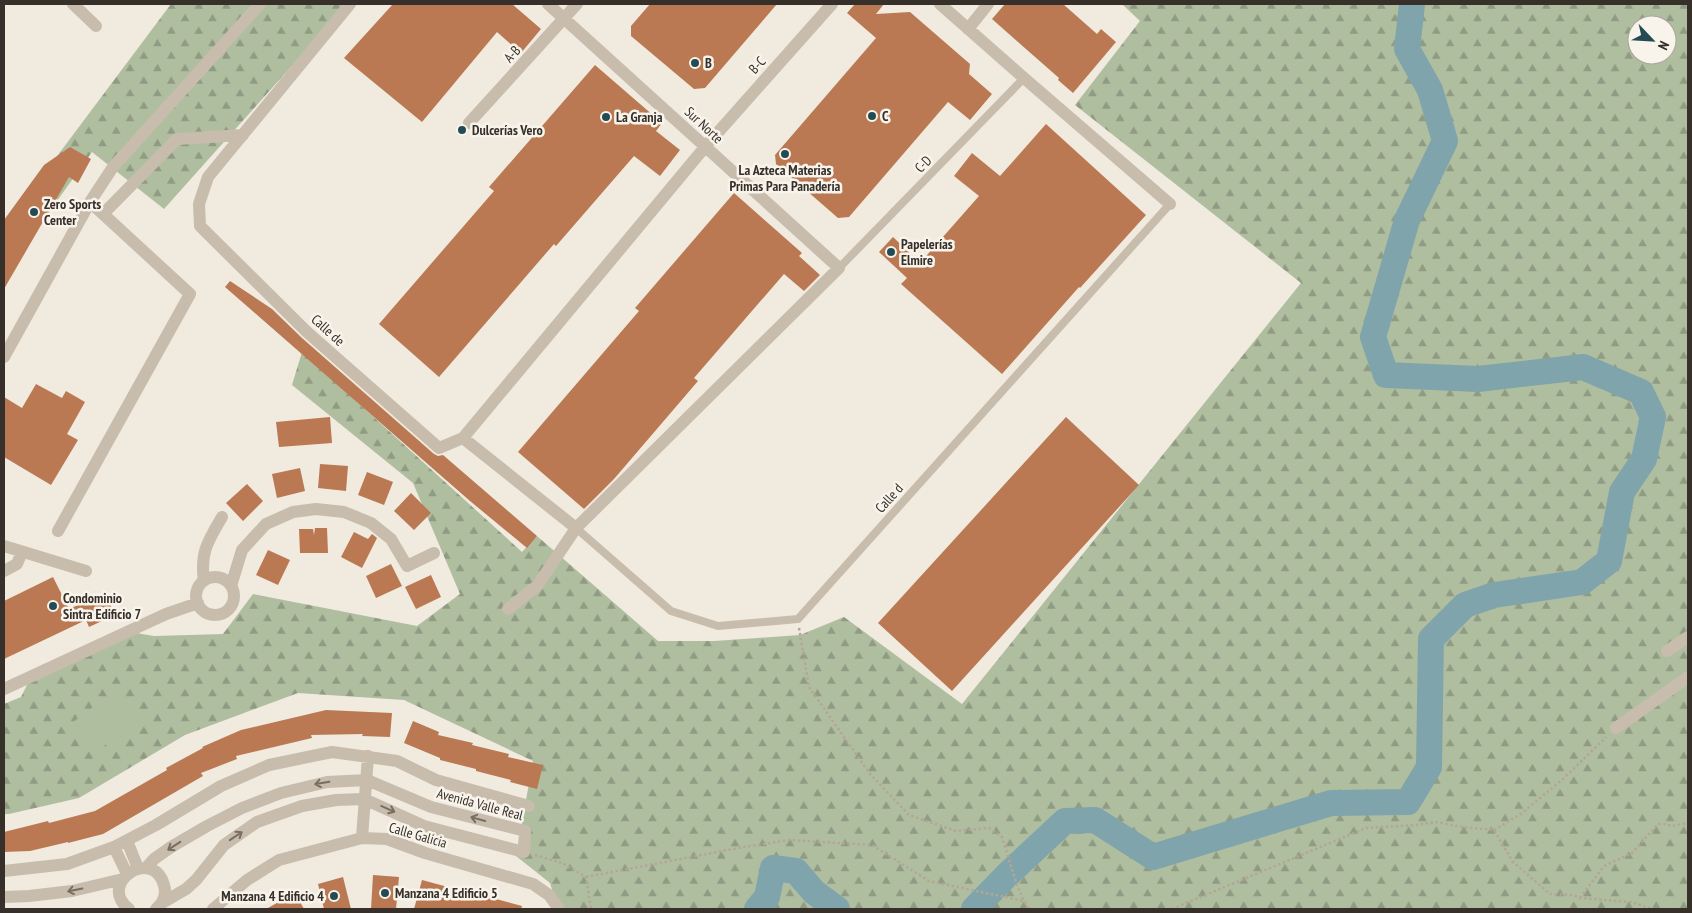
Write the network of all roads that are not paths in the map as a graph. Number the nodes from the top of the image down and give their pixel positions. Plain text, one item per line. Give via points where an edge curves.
1 (73, 4) edge
2 (260, 4) edge
3 (350, 4) edge
4 (548, 4) edge
5 (577, 4) edge
6 (832, 4) edge
7 (940, 4) edge
8 (988, 4) edge
9 (564, 18) junction
10 (96, 26) dead end
11 (968, 29) junction
12 (1024, 78) junction
13 (469, 124) dead end
14 (243, 135) junction
15 (705, 147) junction
16 (90, 202) junction
17 (1170, 204) joint
18 (103, 214) junction
19 (840, 268) junction
20 (4, 357) edge
21 (463, 438) junction
22 (222, 517) dead end
23 (576, 528) junction
24 (58, 531) dead end
25 (4, 546) edge
26 (22, 552) junction
27 (434, 553) dead end
28 (4, 571) edge
29 (86, 571) dead end
30 (204, 580) junction
31 (231, 586) junction
32 (198, 603) junction
33 (508, 608) dead end
34 (1688, 637) edge
35 (1667, 651) dead end
36 (1688, 677) edge
37 (4, 688) edge
38 (1616, 728) road end
39 (368, 756) junction
40 (367, 780) junction
41 (364, 799) junction
42 (529, 806) dead end
43 (362, 838) junction
44 (127, 841) junction
45 (114, 847) junction
46 (4, 871) edge
47 (134, 872) junction
48 (4, 897) edge
49 (157, 908) edge
50 (127, 909) edge
51 (213, 909) edge
52 (559, 909) edge

1 - 10 street
2 - 16 street via 113,167
3 - 14 street
4 - 9 street, Sur Norte
5 - 9 street, A-B
6 - 15 street, B-C
7 - 11 street
8 - 11 street
9 - 13 street, A-B
9 - 15 street, Sur Norte
11 - 12 street
12 - 17 street
12 - 19 lane, C-D
14 - 18 street via 177,139
14 - 21 street, Calle de via 208,177 199,204 200,226 307,332 440,448
15 - 19 street, Sur Norte
15 - 21 street, B-C
16 - 18 street
16 - 20 street
17 - 23 lane, Calle d via 798,619 718,626 671,611
18 - 24 street via 190,294
19 - 23 street
21 - 23 street
22 - 30 street via 206,544 202,566
23 - 33 street via 537,586
25 - 26 street
26 - 28 street via 17,564
26 - 29 street
27 - 31 street via 406,566 391,539 371,523 344,512 316,509 293,512 266,524 242,550
30 - 31 street via 222,578
30 - 32 street via 197,591
31 - 32 street via 234,597 224,612 206,612
32 - 37 street via 166,614
34 - 35 street
36 - 38 street
39 - 40 street
39 - 42 street via 397,761 436,780
39 - 44 street via 332,752 269,765 221,786
40 - 41 street
41 -> 40 street, Avenida Valle Real via 424,826 524,852 525,831 430,806
40 -> 47 street, Avenida Valle Real via 327,782 281,792 207,826
41 - 43 street
49 -> 41 street via 186,889 224,845 257,822 302,806
43 - 51 street, Calle Galicia via 279,860 246,880
43 - 52 street, Calle Galicia via 386,839 533,884 549,895
44 - 45 street
44 - 47 street
45 - 46 street via 67,864
45 - 47 street
47 -> 48 street, Avenida Valle Real via 72,891
47 - 49 street via 153,870 163,881 165,888
47 - 50 street via 120,886 122,902

